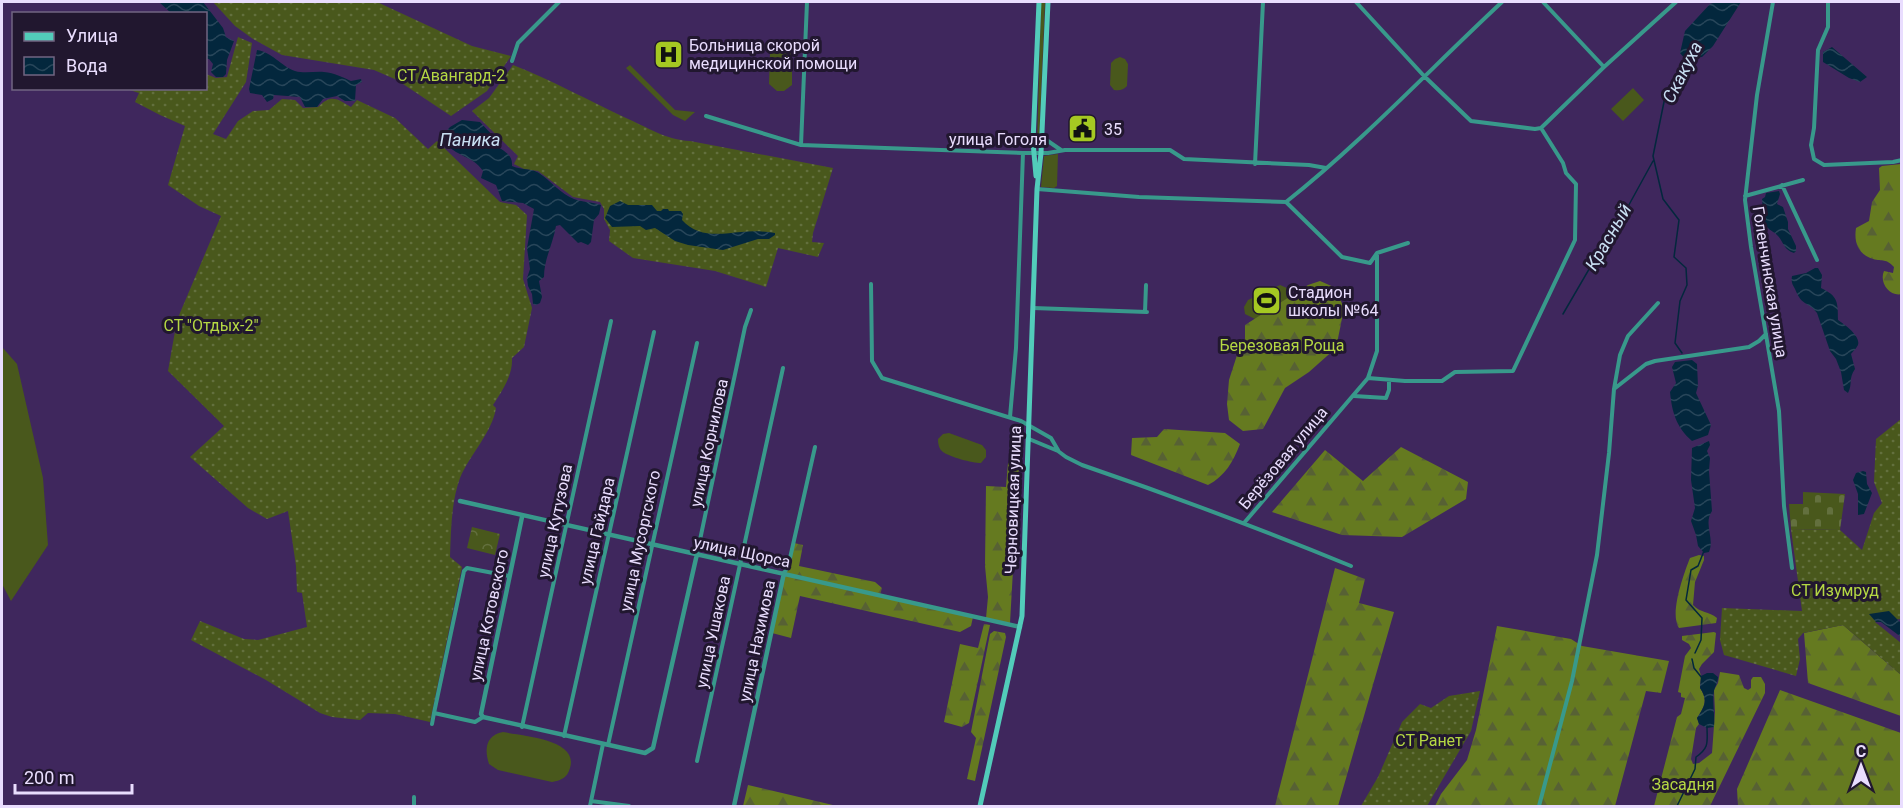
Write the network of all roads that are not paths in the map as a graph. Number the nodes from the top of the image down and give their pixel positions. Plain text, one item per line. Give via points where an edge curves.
1 (559, 2) edge
2 (807, 2) edge
3 (1039, 2) edge
4 (1047, 2) edge
5 (1263, 2) edge
6 (1356, 2) edge
7 (1502, 2) edge
8 (1543, 2) edge
9 (1676, 2) edge
10 (1773, 2) edge
11 (1828, 2) edge
12 (512, 62) dead end
13 (1604, 67) junction
14 (1424, 76) junction
15 (706, 116) dead end
16 (1542, 128) junction
17 (1042, 137) junction
18 (801, 145) junction
19 (1062, 150) junction
20 (1023, 153) junction
21 (1034, 153) junction
22 (1041, 153) junction
23 (1902, 160) edge
24 (1255, 164) junction
25 (1326, 168) junction
26 (1803, 180) dead end
27 (1782, 185) junction
28 (1037, 189) junction
29 (1745, 196) junction
30 (1286, 202) junction
31 (1408, 243) dead end
32 (1377, 253) junction
33 (1817, 260) dead end
34 (871, 284) dead end
35 (1146, 285) dead end
36 (1658, 303) dead end
37 (1033, 308) junction
38 (751, 310) dead end
39 (611, 321) dead end
40 (654, 333) dead end
41 (1766, 334) junction
42 (697, 343) dead end
43 (783, 368) dead end
44 (1368, 378) junction
45 (1389, 380) junction
46 (1614, 389) junction
47 (1353, 396) junction
48 (1010, 417) junction
49 (1029, 424) junction
50 (1028, 439) junction
51 (815, 447) dead end
52 (1058, 451) junction
53 (460, 501) dead end
54 (522, 517) junction
55 (1244, 523) junction
56 (566, 526) junction
57 (608, 535) junction
58 (652, 545) junction
59 (697, 554) junction
60 (740, 564) junction
61 (1351, 566) dead end
62 (1792, 568) dead end
63 (784, 573) junction
64 (509, 576) junction
65 (1020, 627) junction
66 (434, 713) junction
67 (483, 717) junction
68 (432, 724) dead end
69 (522, 727) junction
70 (564, 736) junction
71 (606, 745) junction
72 (697, 761) dead end
73 (414, 797) dead end
74 (591, 801) junction
75 (414, 807) edge
76 (590, 807) edge
77 (629, 807) edge
78 (734, 807) edge
79 (980, 807) edge
80 (1539, 807) edge

1 - 12 street via 518,43
2 - 18 street
3 - 21 main road, Черновицкая улица
4 - 17 main road, Черновицкая улица
5 - 24 street
6 - 14 street
7 - 14 street
8 - 13 street
9 - 13 street
10 - 29 street, Голенчинская улица
11 - 23 street via 1828,27 1818,50 1811,145 1814,159 1824,165
13 - 16 street
14 - 16 street via 1471,121
14 - 25 street
15 - 18 street, улица Гоголя
16 - 45 street via 1576,184 1575,240 1513,371 1455,372 1442,381
17 - 19 street
17 - 22 main road, Черновицкая улица
18 - 20 street, улица Гоголя
19 - 22 street, улица Гоголя
19 - 24 street, улица Гоголя via 1170,150 1184,159
20 - 21 street, улица Гоголя
20 - 48 street
21 - 22 street, улица Гоголя
21 - 28 main road, Черновицкая улица
22 - 28 main road, Черновицкая улица
24 - 25 street, улица Гоголя
25 - 30 street
26 - 27 street
27 - 29 street
27 - 33 street
28 - 30 street via 1139,198
28 - 37 main road, Черновицкая улица
29 - 41 street, Голенчинская улица
30 - 32 street via 1342,257 1370,263
31 - 32 street
32 - 44 street, Берёзовая улица via 1377,351
34 - 48 street, Берёзовая улица via 873,361 882,378
35 - 37 street via 1146,312
36 - 46 street via 1624,341
37 - 49 main road, Черновицкая улица
38 - 59 street, улица Корнилова
39 - 56 street, улица Кутузова
40 - 57 street, улица Гайдара
41 - 46 street via 1749,347 1646,364
41 - 62 street, Голенчинская улица via 1779,411
42 - 58 street, улица Мусоргского
43 - 60 street, улица Ушакова
44 - 45 street
44 - 47 street, Берёзовая улица
45 - 47 street via 1386,398
46 - 80 street via 1597,555 1572,681
47 - 55 street, Берёзовая улица
48 - 49 street, Берёзовая улица
49 - 50 main road, Черновицкая улица
49 - 52 street, Берёзовая улица via 1051,438
50 - 52 street, Берёзовая улица
50 - 65 main road, Черновицкая улица
51 - 63 street, улица Нахимова
52 - 55 street, Берёзовая улица via 1082,465
53 - 54 street, улица Щорса
54 - 56 street, улица Щорса
54 - 64 street, улица Котовского
55 - 61 street
56 - 57 street, улица Щорса
56 - 69 street, улица Кутузова
57 - 58 street, улица Щорса
57 - 70 street, улица Гайдара
58 - 59 street, улица Щорса
58 - 71 street, улица Мусоргского
59 - 60 street, улица Щорса
59 - 71 street, улица Корнилова via 653,748 645,753
60 - 63 street, улица Щорса
60 - 72 street, улица Ушакова
63 - 65 street, улица Щорса
63 - 78 street, улица Нахимова
64 - 66 street via 467,568 464,571
64 - 67 street, улица Котовского via 480,710
65 - 79 main road, Черновицкая улица
66 - 67 street via 475,722
66 - 68 street
67 - 69 street
69 - 70 street
70 - 71 street
71 - 74 street, улица Мусоргского
73 - 75 street
74 - 76 street, улица Мусоргского
74 - 77 street

